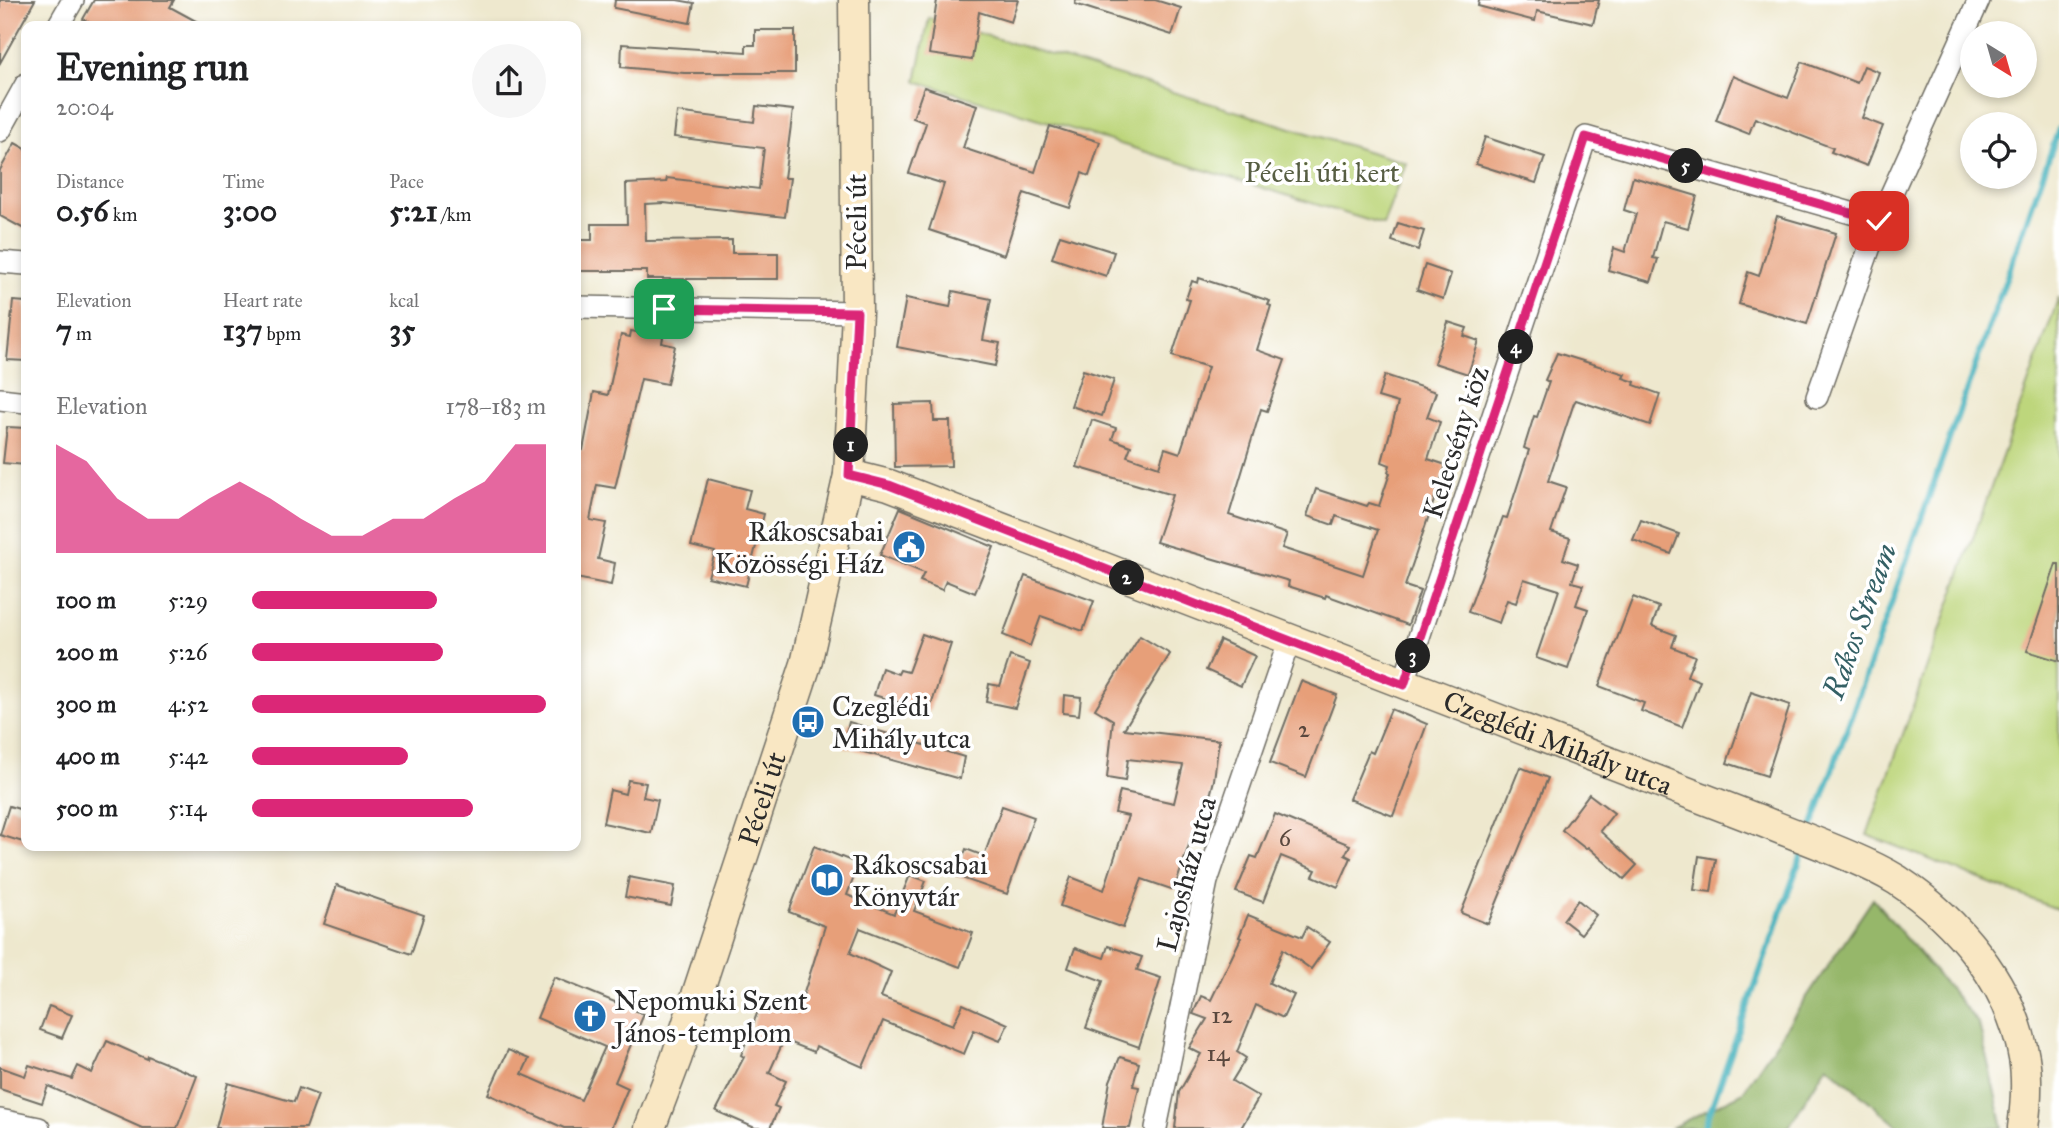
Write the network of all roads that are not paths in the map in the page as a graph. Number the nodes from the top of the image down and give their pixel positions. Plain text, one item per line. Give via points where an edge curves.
1 (73, 0) edge
2 (854, 0) edge
3 (1979, 0) edge
4 (61, 21) edge
5 (21, 93) edge
6 (0, 131) edge
7 (1879, 221) junction
8 (0, 262) edge
9 (21, 264) edge
10 (581, 307) edge
11 (857, 312) junction
12 (1817, 397) dead end
13 (0, 399) edge
14 (21, 401) edge
15 (849, 475) junction
16 (1289, 641) junction
17 (1404, 685) junction
18 (0, 1121) edge
19 (39, 1128) edge
20 (650, 1128) edge
21 (1156, 1128) edge
22 (2024, 1128) edge

1 - 4 street
2 - 11 main road, Péceli út
3 - 7 street
5 - 6 street
7 - 12 street
7 - 17 street, Kelecsény köz via 1586,137
8 - 9 street
10 - 11 street
11 - 15 main road, Péceli út
13 - 14 street
15 - 16 main road, Czeglédi Mihály utca via 889,485
15 - 20 main road, Péceli út via 806,664
16 - 17 main road, Czeglédi Mihály utca
16 - 21 street, Lajosház utca via 1207,881
17 - 22 main road, Czeglédi Mihály utca via 1775,827 1895,879 1942,913 1993,975 2024,1059
18 - 19 street

